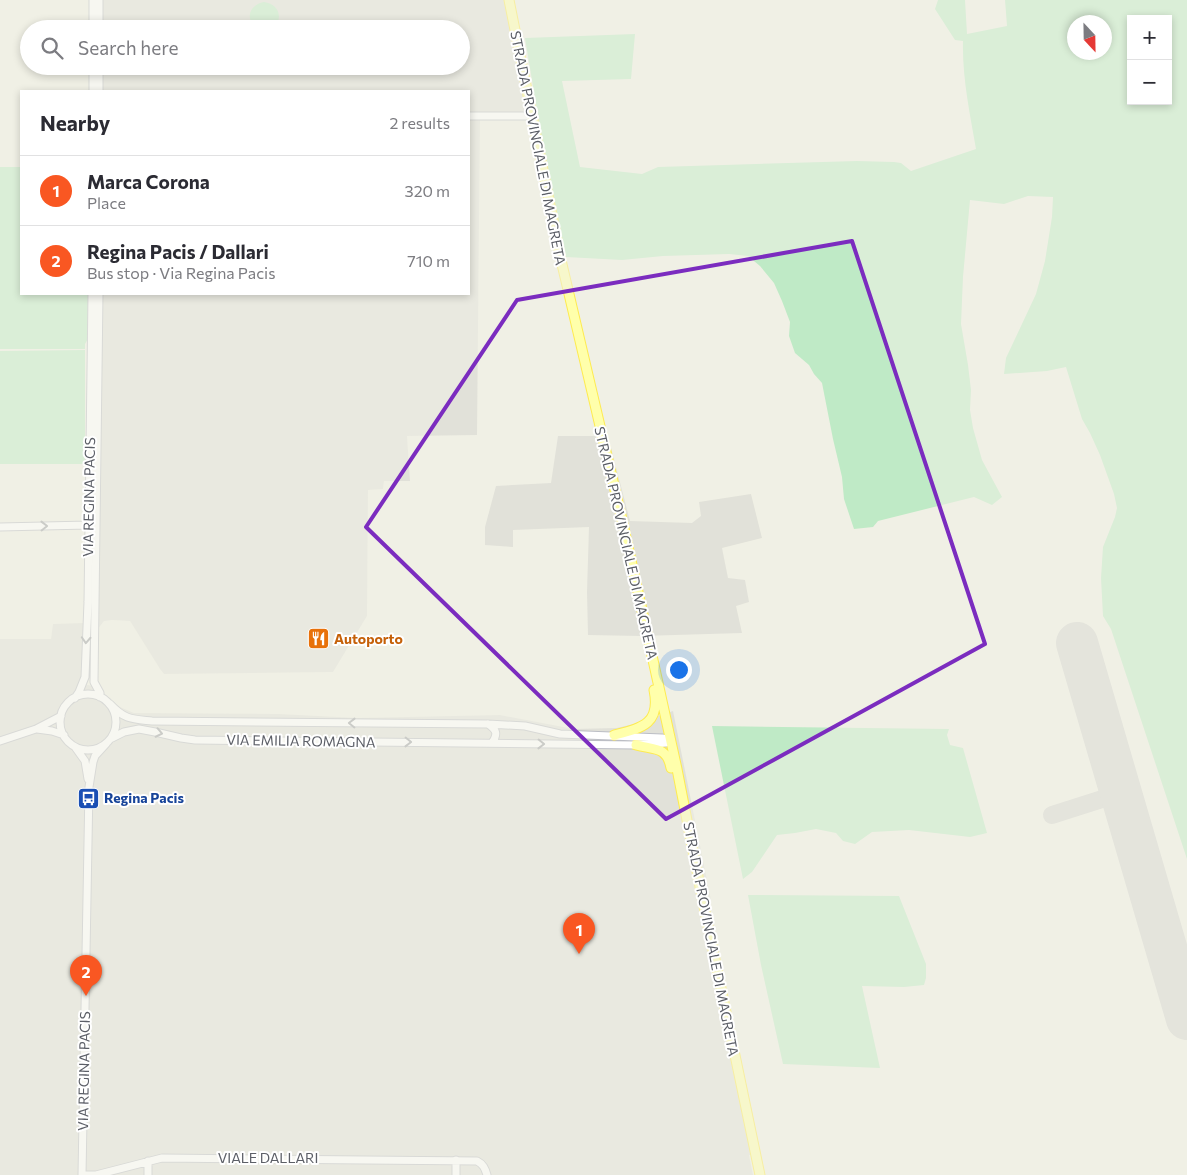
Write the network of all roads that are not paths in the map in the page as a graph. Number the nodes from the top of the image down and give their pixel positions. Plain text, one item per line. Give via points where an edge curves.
1 (93, 0) edge
2 (99, 0) edge
3 (509, 0) edge
4 (93, 20) edge
5 (99, 20) edge
6 (93, 75) edge
7 (99, 75) edge
8 (93, 90) edge
9 (99, 90) edge
10 (470, 116) edge
11 (531, 116) junction
12 (92, 295) edge
13 (99, 295) edge
14 (88, 525) junction
15 (0, 526) edge
16 (651, 651) junction
17 (100, 697) junction
18 (75, 698) junction
19 (110, 704) junction
20 (61, 716) junction
21 (488, 724) junction
22 (36, 728) junction
23 (64, 735) junction
24 (614, 735) junction
25 (112, 738) junction
26 (671, 740) junction
27 (0, 741) edge
28 (492, 743) junction
29 (106, 744) junction
30 (636, 745) junction
31 (75, 747) junction
32 (89, 787) junction
33 (686, 812) junction
34 (456, 1160) junction
35 (148, 1161) junction
36 (82, 1175) edge
37 (148, 1175) edge
38 (456, 1175) edge
39 (486, 1175) edge
40 (760, 1175) edge

1 - 4 street
2 - 5 street
3 - 11 main road, STRADA PROVINCIALE DI MAGRETA
6 - 8 street
7 - 9 street
10 - 11 street
11 - 16 main road, STRADA PROVINCIALE DI MAGRETA
12 - 14 street, VIA REGINA PACIS
13 - 17 street, VIA REGINA PACIS via 94,682
15 -> 14 street
14 -> 18 street, VIA REGINA PACIS via 85,677
16 - 24 main road via 649,664 656,710 652,718 635,730
16 - 26 main road, STRADA PROVINCIALE DI MAGRETA
17 - 18 street via 88,694
17 - 19 street, VIA EMILIA ROMAGNA
18 - 20 street via 68,702
21 -> 19 street, VIA EMILIA ROMAGNA via 152,721 130,719
19 - 25 street via 116,720
20 - 22 street
20 - 23 street
21 - 24 street, VIA EMILIA ROMAGNA via 524,726 560,734
21 - 28 street via 496,733
22 - 23 street
22 - 27 street
23 - 31 street
24 - 26 street, VIA EMILIA ROMAGNA
25 -> 28 street, VIA EMILIA ROMAGNA via 139,729 195,740
25 - 29 street, VIA EMILIA ROMAGNA
26 - 30 street, VIA EMILIA ROMAGNA
26 - 33 main road, STRADA PROVINCIALE DI MAGRETA
28 -> 30 street, VIA EMILIA ROMAGNA
29 - 31 street via 91,750
29 - 32 street, VIA REGINA PACIS via 95,756
30 - 33 main road via 667,755 679,808
31 - 32 street, VIA REGINA PACIS via 85,761
32 - 36 street, VIA REGINA PACIS
33 - 40 main road, STRADA PROVINCIALE DI MAGRETA
34 - 35 street, VIALE DALLARI via 162,1158
34 - 38 street
34 - 39 street, VIALE DALLARI via 477,1161 482,1164
35 - 36 street, VIALE DALLARI via 96,1175
35 - 37 street

